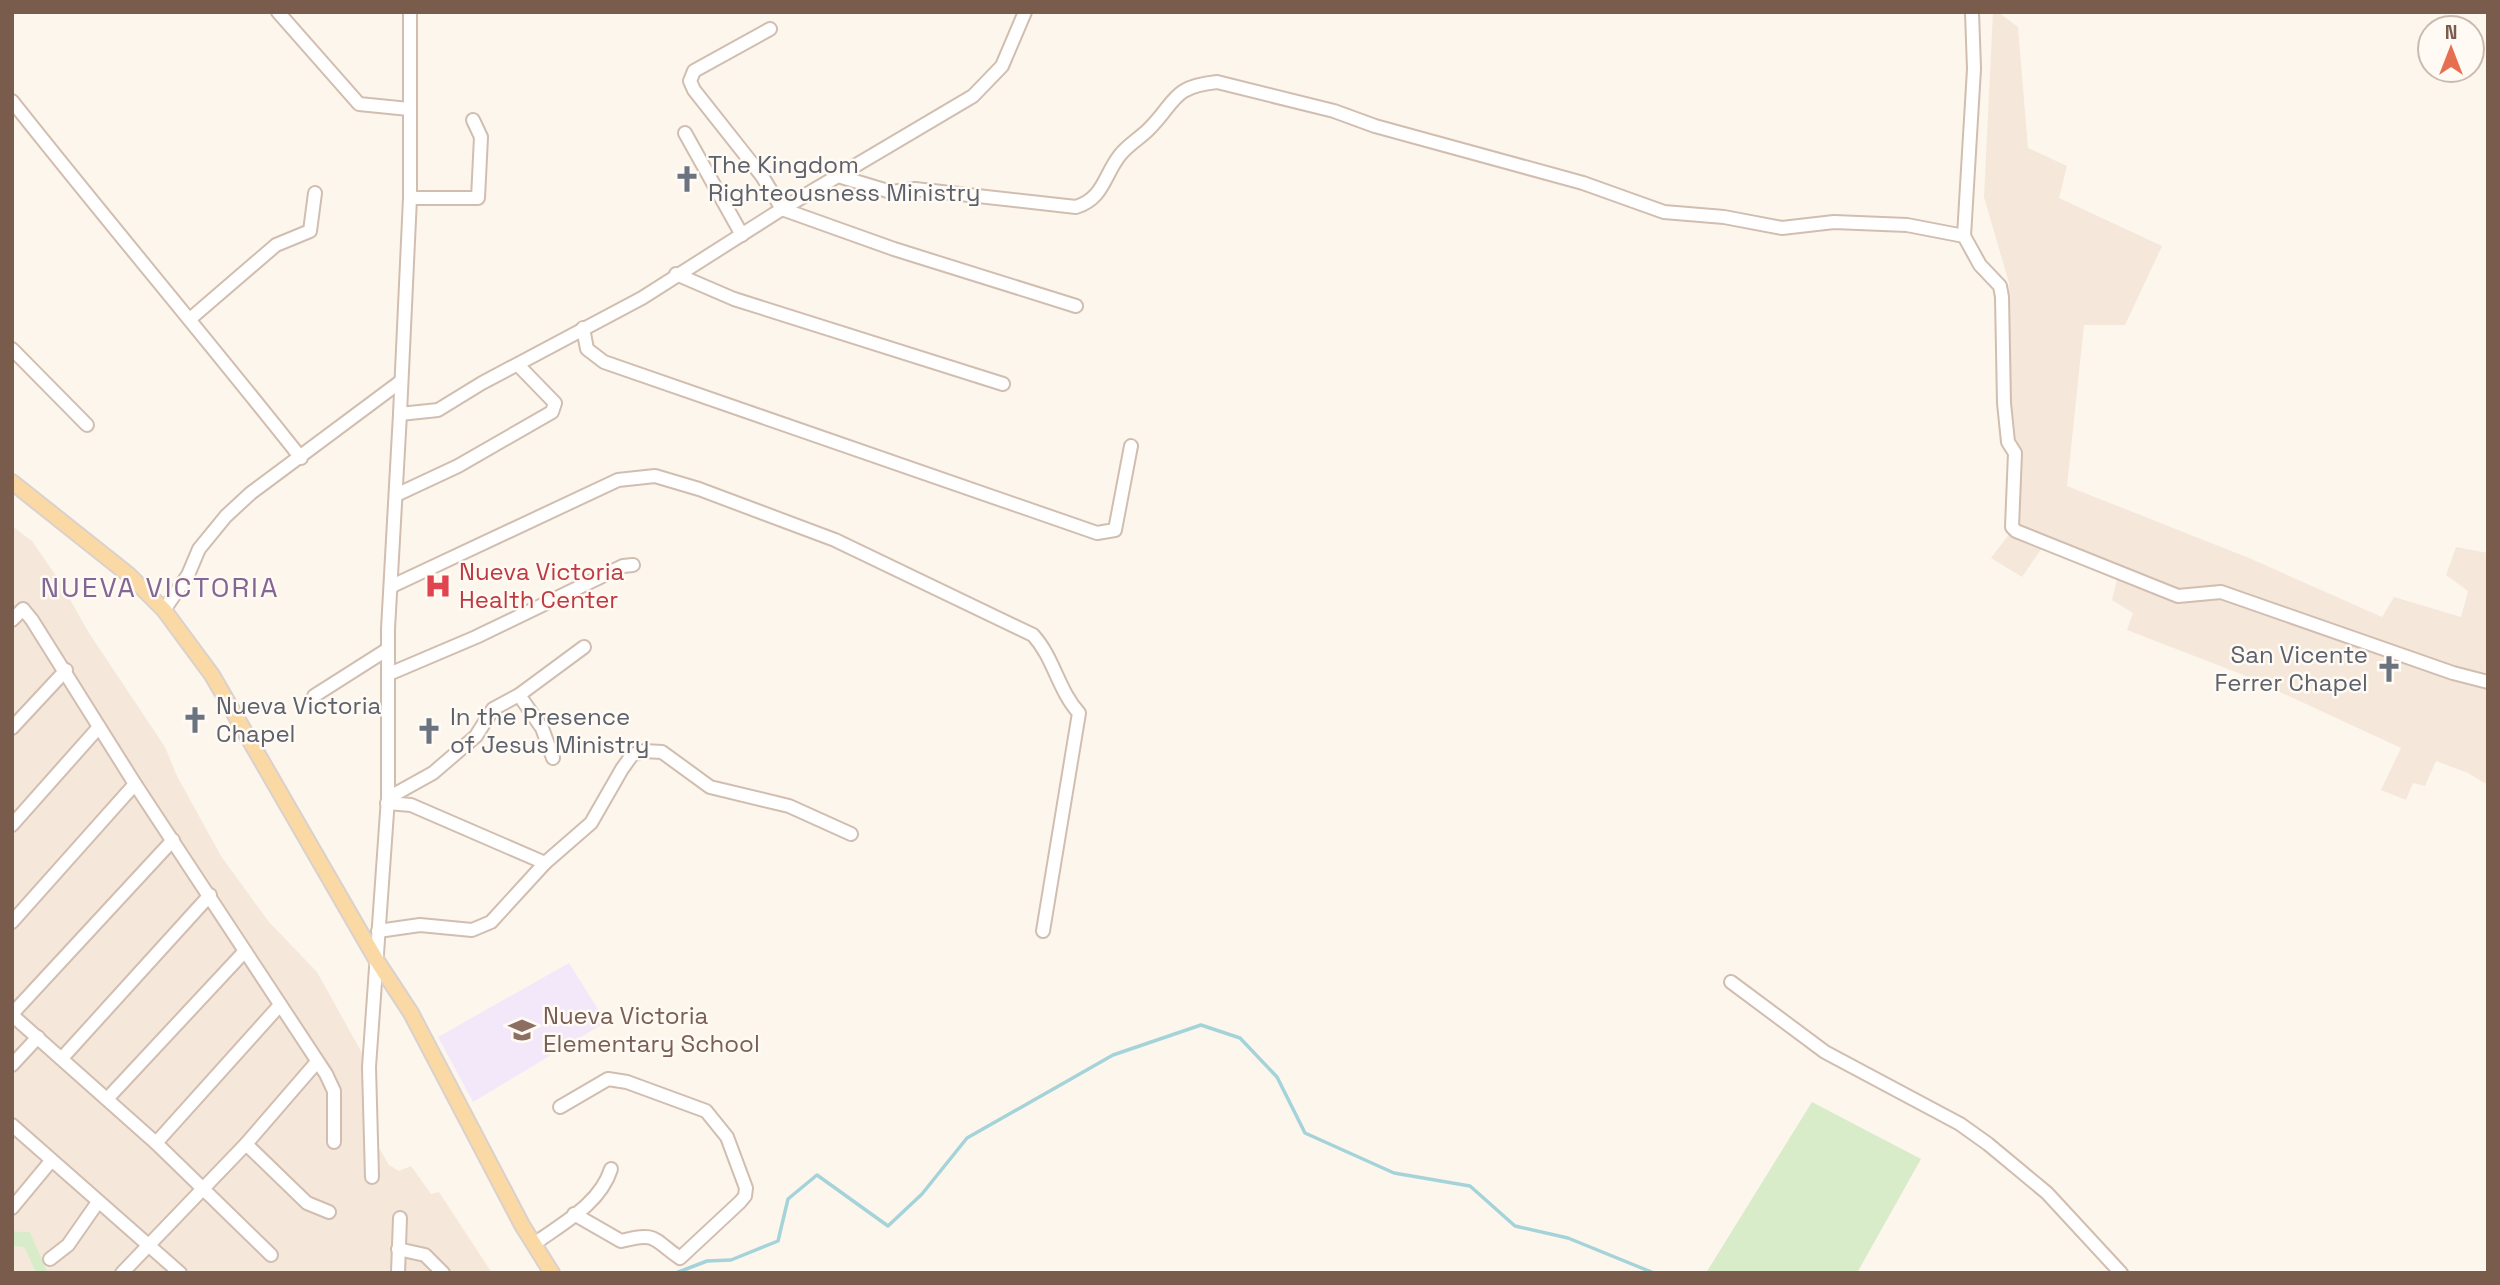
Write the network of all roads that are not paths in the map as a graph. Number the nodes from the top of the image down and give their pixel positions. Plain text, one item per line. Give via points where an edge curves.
1 (278, 12) edge
2 (410, 12) edge
3 (1025, 12) edge
4 (1972, 12) edge
5 (770, 29) dead end
6 (12, 101) edge
7 (409, 109) junction
8 (473, 120) dead end
9 (685, 133) dead end
10 (838, 176) junction
11 (315, 193) dead end
12 (410, 198) junction
13 (782, 209) junction
14 (743, 235) junction
15 (1964, 236) junction
16 (676, 274) junction
17 (1076, 306) dead end
18 (190, 319) junction
19 (583, 328) junction
20 (12, 349) edge
21 (518, 365) junction
22 (400, 382) junction
23 (1003, 384) dead end
24 (400, 414) junction
25 (87, 425) dead end
26 (1131, 446) dead end
27 (301, 458) junction
28 (12, 482) edge
29 (396, 495) junction
30 (633, 565) dead end
31 (392, 586) junction
32 (164, 610) junction
33 (12, 620) edge
34 (584, 647) dead end
35 (388, 649) junction
36 (66, 670) junction
37 (389, 674) junction
38 (2488, 682) edge
39 (519, 695) junction
40 (314, 696) dead end
41 (99, 726) junction
42 (12, 728) edge
43 (554, 758) dead end
44 (135, 784) junction
45 (387, 801) junction
46 (12, 825) edge
47 (851, 834) dead end
48 (173, 840) junction
49 (545, 863) junction
50 (210, 895) junction
51 (12, 922) edge
52 (377, 931) junction
53 (1043, 931) dead end
54 (245, 951) junction
55 (377, 961) junction
56 (1731, 982) dead end
57 (280, 1005) junction
58 (12, 1015) edge
59 (38, 1037) junction
60 (63, 1057) junction
61 (316, 1063) junction
62 (12, 1065) edge
63 (107, 1099) junction
64 (560, 1107) dead end
65 (12, 1125) edge
66 (334, 1142) dead end
67 (156, 1143) junction
68 (246, 1144) junction
69 (51, 1161) junction
70 (611, 1169) dead end
71 (372, 1177) dead end
72 (204, 1187) junction
73 (98, 1202) junction
74 (12, 1208) edge
75 (329, 1212) dead end
76 (574, 1214) junction
77 (400, 1218) dead end
78 (534, 1244) junction
79 (146, 1246) junction
80 (398, 1249) junction
81 (271, 1255) dead end
82 (50, 1259) dead end
83 (122, 1273) edge
84 (180, 1273) edge
85 (398, 1273) edge
86 (443, 1273) edge
87 (552, 1273) edge
88 (2121, 1273) edge

1 - 7 street via 359,104
2 - 7 street
3 - 10 street via 1002,66 973,96
4 - 15 street via 1974,69
5 - 13 street via 694,71 690,80
6 - 18 street
7 - 12 street
8 - 12 street via 481,137 478,198
9 - 14 street
10 - 13 street
10 - 15 street via 891,192 915,189 1076,206 1100,192 1120,155 1150,128 1176,94 1217,82 1583,183 1664,212 1782,228 1834,222 1907,225
11 - 18 street via 310,231 276,245
12 - 22 street
13 - 14 street
13 - 17 street
14 - 16 street
15 - 38 street via 1980,265 2000,286 2002,297 2004,403 2008,442 2015,453 2012,527 2016,531 2178,596 2221,592
16 - 19 street via 642,298
16 - 23 street via 734,299
18 - 27 street
19 - 21 street
19 - 26 street via 587,349 604,362 1097,533 1115,530
20 - 25 street
21 - 24 street via 438,410
21 - 29 street via 555,403 552,412 458,466
22 - 24 street
22 - 27 street
24 - 29 street
27 - 32 street via 251,493 217,525
28 - 32 main road via 108,557
29 - 31 street
30 - 37 street via 623,565
31 - 35 street
31 - 53 street via 618,480 655,476 835,540 1033,635 1047,650 1058,682 1079,713
32 - 55 main road via 212,675
33 - 36 street via 23,609
34 - 39 street
35 - 37 street
35 - 40 street
36 - 41 street
36 - 42 street
37 - 45 street
39 - 43 street via 542,728
39 - 45 street via 493,709 476,736 433,773
41 - 44 street
41 - 46 street
44 - 48 street
44 - 51 street
45 - 49 street via 411,805
45 - 52 street
47 - 49 street via 789,806 710,787 662,752 644,751 632,755 591,823
48 - 50 street
48 - 58 street
49 - 52 street via 507,908 479,929 420,925
50 - 54 street
50 - 60 street
52 - 55 street
54 - 57 street
54 - 63 street
55 - 71 street via 369,1067
55 - 78 main road via 411,1013
56 - 88 street via 1825,1052 1960,1124 1988,1144 2047,1193
57 - 61 street
57 - 67 street
58 - 59 street
59 - 60 street
59 - 62 street
60 - 63 street
61 - 66 street via 334,1091
61 - 68 street
63 - 67 street
64 - 76 street via 608,1079 706,1111 727,1137 746,1188 746,1196 680,1258 656,1239 621,1241
65 - 69 street
67 - 72 street
68 - 72 street
68 - 75 street via 307,1203
69 - 73 street
69 - 74 street
70 - 76 street via 605,1188
72 - 79 street
72 - 81 street
73 - 79 street
73 - 82 street via 68,1245
76 - 78 street
77 - 80 street
78 - 87 main road
79 - 83 street
79 - 84 street
80 - 85 street
80 - 86 street via 425,1255

